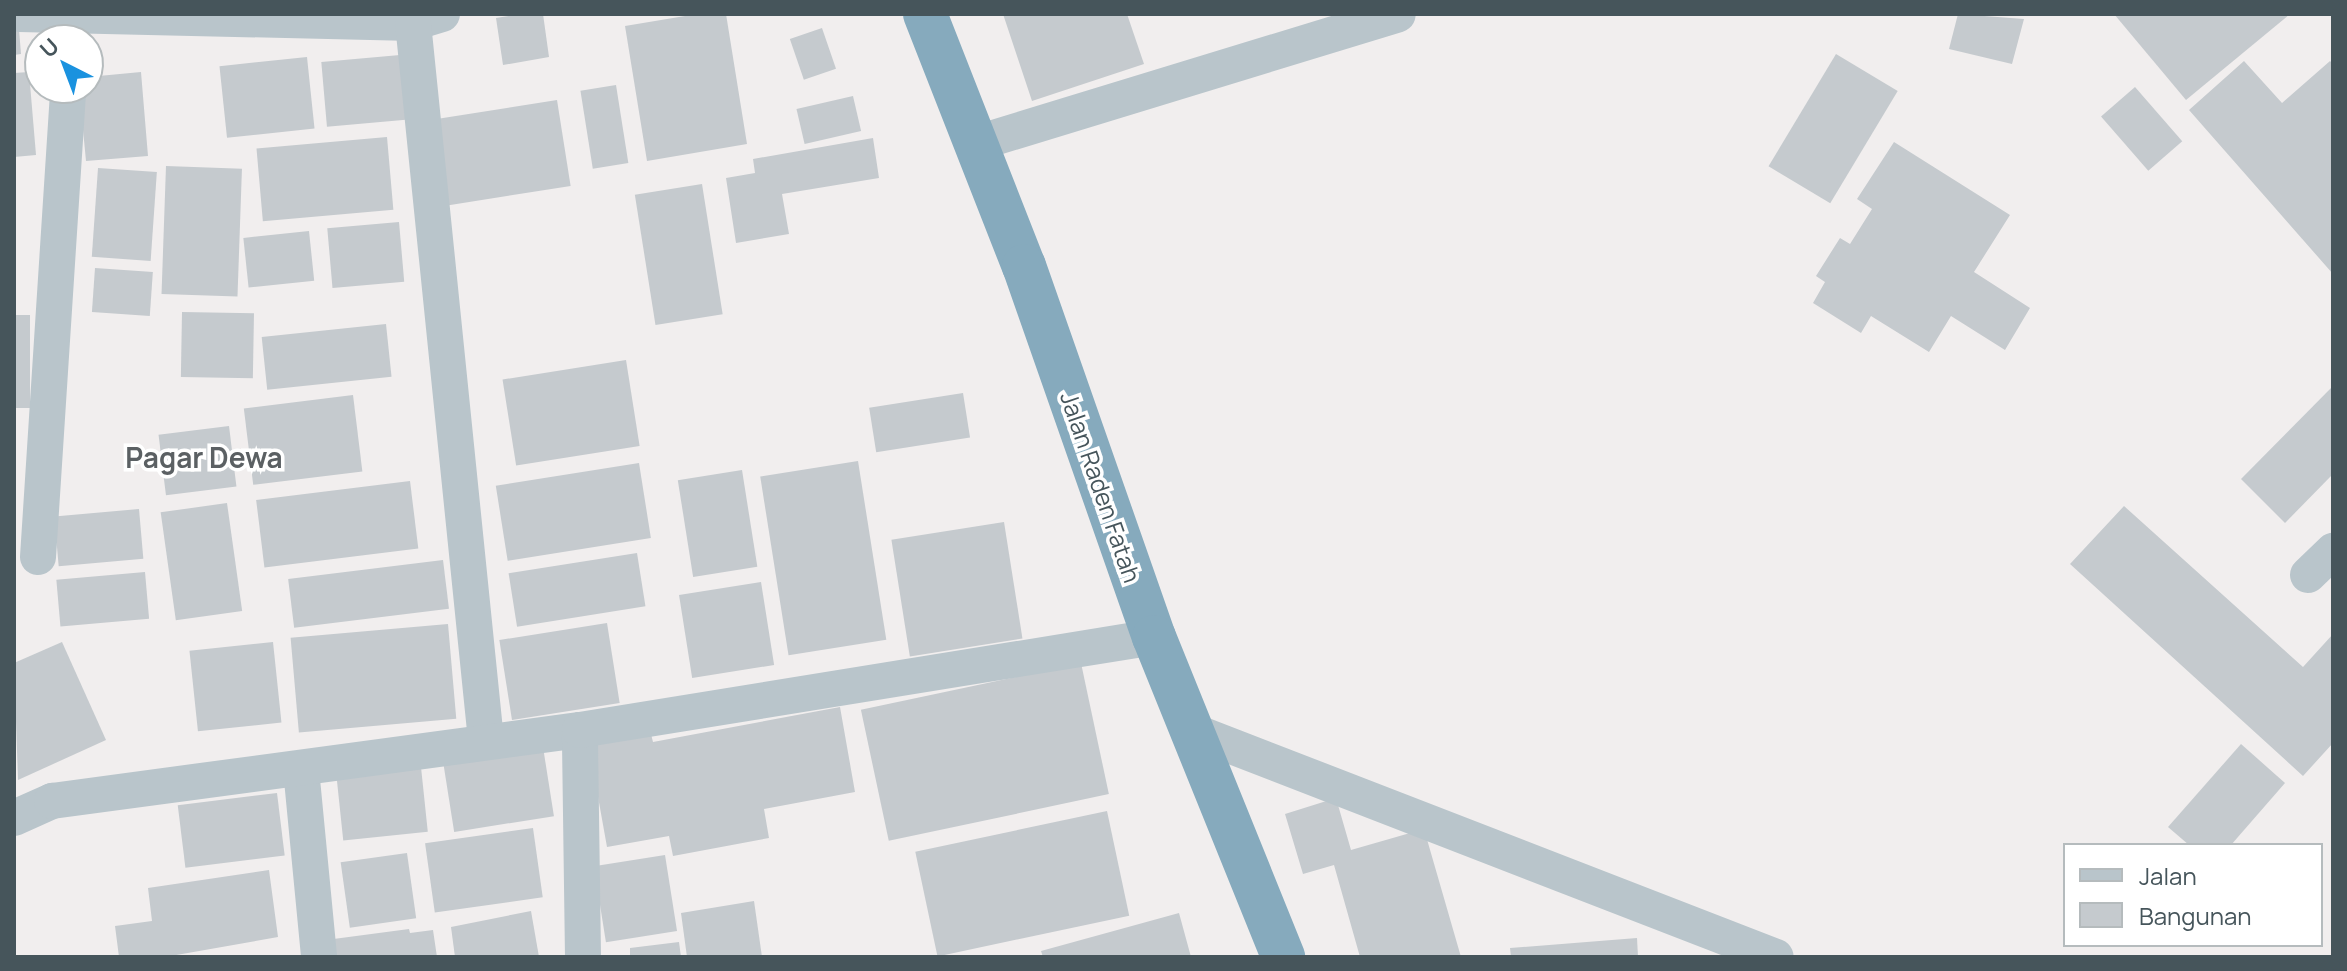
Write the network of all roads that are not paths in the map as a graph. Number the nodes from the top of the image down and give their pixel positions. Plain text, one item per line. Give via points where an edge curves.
1 (19, 14) edge
2 (925, 14) edge
3 (1398, 14) edge
4 (73, 15) edge
5 (427, 18) edge
6 (67, 104) edge
7 (974, 144) junction
8 (38, 557) dead end
9 (1154, 637) junction
10 (580, 730) junction
11 (1190, 730) junction
12 (486, 741) junction
13 (301, 769) junction
14 (14, 818) edge
15 (319, 957) edge
16 (583, 957) edge
17 (1283, 957) edge
18 (1776, 957) edge

1 - 4 street
2 - 7 highway, Jalan Raden Fatah
3 - 7 street
4 - 5 street
5 - 12 street
6 - 8 street
7 - 9 highway, Jalan Raden Fatah via 1024,266
9 - 10 street
9 - 11 highway, Jalan Raden Fatah
10 - 12 street
10 - 16 street
11 - 17 highway, Jalan Raden Fatah
11 - 18 street
12 - 13 street
13 - 14 street via 52,801
13 - 15 street

